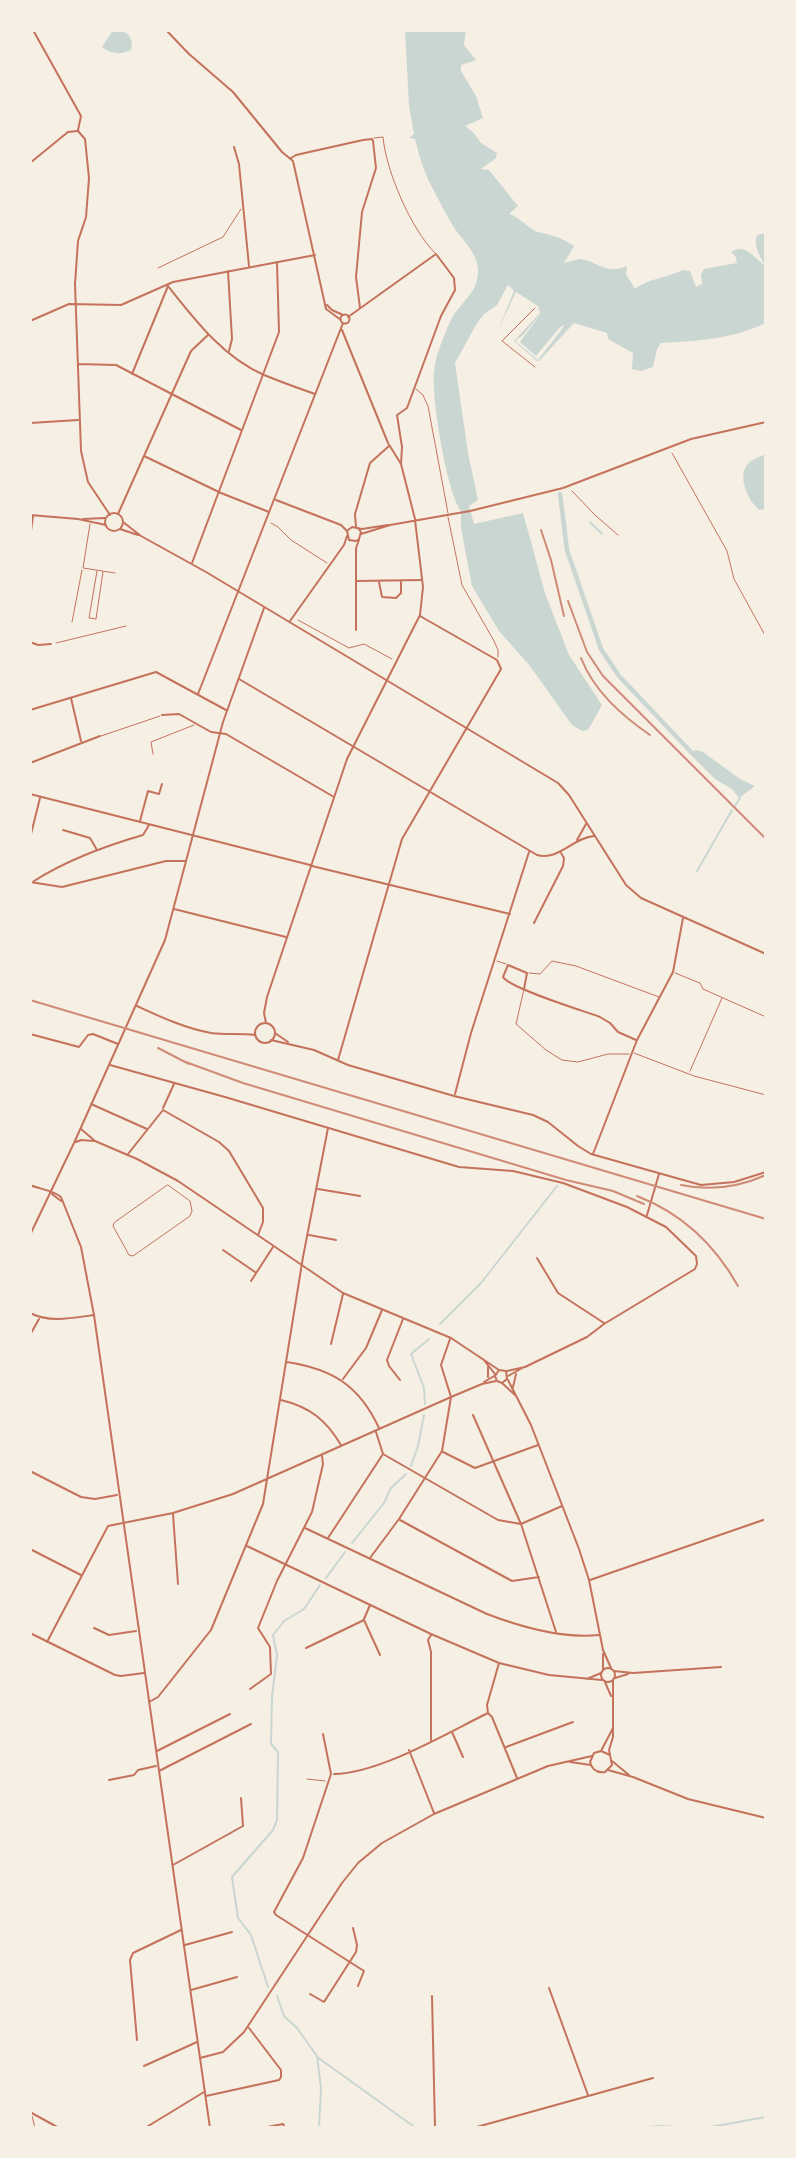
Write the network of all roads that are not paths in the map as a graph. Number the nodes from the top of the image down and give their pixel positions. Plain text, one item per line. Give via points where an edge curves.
1 (33, 30) edge
2 (166, 30) edge
3 (78, 131) junction
4 (372, 139) junction
5 (234, 147) dead end
6 (290, 159) junction
7 (30, 163) edge
8 (243, 208) junction
9 (436, 254) junction
10 (315, 255) junction
11 (277, 262) junction
12 (249, 267) junction
13 (158, 268) dead end
14 (228, 271) junction
15 (168, 286) junction
16 (76, 303) junction
17 (326, 305) junction
18 (360, 308) junction
19 (535, 308) dead end
20 (344, 315) junction
21 (348, 317) junction
22 (30, 321) edge
23 (342, 322) junction
24 (341, 329) junction
25 (208, 334) junction
26 (228, 352) junction
27 (77, 364) junction
28 (535, 368) dead end
29 (132, 374) junction
30 (263, 374) junction
31 (415, 388) junction
32 (172, 394) junction
33 (315, 394) junction
34 (79, 420) junction
35 (766, 422) edge
36 (30, 423) edge
37 (241, 430) junction
38 (390, 446) junction
39 (672, 453) dead end
40 (144, 456) junction
41 (401, 464) junction
42 (572, 491) dead end
43 (218, 492) junction
44 (275, 499) junction
45 (270, 512) junction
46 (447, 513) dead end
47 (118, 514) junction
48 (31, 515) edge
49 (110, 515) junction
50 (449, 517) dead end
51 (107, 518) junction
52 (78, 519) junction
53 (415, 520) junction
54 (90, 522) junction
55 (123, 522) junction
56 (271, 523) dead end
57 (390, 524) junction
58 (106, 525) junction
59 (357, 528) junction
60 (120, 529) junction
61 (347, 531) junction
62 (361, 534) junction
63 (618, 535) dead end
64 (141, 536) junction
65 (347, 536) junction
66 (30, 538) edge
67 (359, 539) junction
68 (351, 541) junction
69 (356, 548) junction
70 (191, 564) junction
71 (327, 564) dead end
72 (83, 568) junction
73 (97, 571) junction
74 (103, 572) junction
75 (115, 573) dead end
76 (401, 580) junction
77 (423, 580) junction
78 (356, 581) junction
79 (379, 581) junction
80 (239, 592) junction
81 (264, 607) junction
82 (420, 615) junction
83 (298, 620) dead end
84 (72, 622) dead end
85 (289, 622) junction
86 (125, 626) dead end
87 (356, 630) dead end
88 (766, 637) edge
89 (30, 642) edge
90 (56, 643) dead end
91 (51, 644) dead end
92 (392, 659) dead end
93 (497, 660) junction
94 (238, 678) junction
95 (387, 681) junction
96 (198, 694) junction
97 (71, 697) junction
98 (30, 710) edge
99 (226, 710) junction
100 (162, 715) joint
101 (196, 723) junction
102 (466, 729) junction
103 (220, 733) junction
104 (100, 736) joint
105 (81, 742) junction
106 (353, 747) junction
107 (153, 754) dead end
108 (30, 764) edge
109 (162, 784) dead end
110 (430, 793) junction
111 (30, 794) edge
112 (40, 796) junction
113 (334, 797) junction
114 (139, 822) junction
115 (586, 823) junction
116 (150, 824) junction
117 (63, 830) dead end
118 (193, 836) junction
119 (594, 836) junction
120 (30, 838) edge
121 (576, 841) junction
122 (97, 851) junction
123 (530, 852) junction
124 (560, 852) junction
125 (186, 861) junction
126 (311, 866) junction
127 (31, 882) edge
128 (388, 884) junction
129 (174, 909) junction
130 (510, 914) junction
131 (683, 917) junction
132 (534, 923) dead end
133 (287, 937) junction
134 (766, 954) edge
135 (495, 960) junction
136 (508, 965) junction
137 (673, 972) junction
138 (527, 973) junction
139 (524, 989) junction
140 (659, 997) junction
141 (723, 998) junction
142 (136, 1006) junction
143 (766, 1017) edge
144 (266, 1023) junction
145 (275, 1033) junction
146 (30, 1034) edge
147 (256, 1035) junction
148 (271, 1040) junction
149 (637, 1040) junction
150 (289, 1043) junction
151 (118, 1045) junction
152 (632, 1053) junction
153 (338, 1060) junction
154 (109, 1065) junction
155 (689, 1073) junction
156 (174, 1083) junction
157 (766, 1095) edge
158 (454, 1096) junction
159 (91, 1104) junction
160 (163, 1110) junction
161 (328, 1127) junction
162 (81, 1128) junction
163 (148, 1129) junction
164 (95, 1141) junction
165 (74, 1143) junction
166 (593, 1154) junction
167 (128, 1155) junction
168 (766, 1172) edge
169 (659, 1174) junction
170 (30, 1185) edge
171 (164, 1189) joint
172 (317, 1189) junction
173 (50, 1193) junction
174 (360, 1196) dead end
175 (647, 1216) junction
176 (30, 1235) edge
177 (308, 1235) junction
178 (258, 1236) junction
179 (336, 1240) dead end
180 (274, 1246) junction
181 (223, 1250) dead end
182 (537, 1258) dead end
183 (302, 1266) junction
184 (256, 1272) junction
185 (251, 1281) dead end
186 (343, 1293) junction
187 (382, 1310) junction
188 (30, 1313) edge
189 (94, 1315) junction
190 (39, 1318) junction
191 (403, 1319) junction
192 (604, 1324) junction
193 (30, 1335) edge
194 (450, 1338) junction
195 (331, 1344) dead end
196 (482, 1358) junction
197 (286, 1362) junction
198 (488, 1367) junction
199 (525, 1367) junction
200 (499, 1370) junction
201 (506, 1371) junction
202 (516, 1374) junction
203 (495, 1375) junction
204 (487, 1378) junction
205 (508, 1378) junction
206 (342, 1380) junction
207 (400, 1380) dead end
208 (496, 1381) junction
209 (502, 1383) junction
210 (482, 1384) junction
211 (513, 1387) junction
212 (451, 1396) junction
213 (516, 1396) junction
214 (280, 1400) junction
215 (473, 1415) dead end
216 (380, 1429) junction
217 (375, 1431) junction
218 (539, 1445) junction
219 (342, 1446) junction
220 (442, 1451) junction
221 (383, 1454) junction
222 (321, 1455) junction
223 (494, 1462) junction
224 (30, 1471) edge
225 (267, 1480) junction
226 (425, 1480) junction
227 (118, 1495) junction
228 (563, 1506) junction
229 (173, 1513) junction
230 (399, 1519) junction
231 (766, 1519) edge
232 (123, 1522) junction
233 (521, 1524) junction
234 (305, 1528) junction
235 (328, 1538) junction
236 (246, 1546) junction
237 (30, 1549) edge
238 (370, 1558) junction
239 (287, 1564) junction
240 (81, 1575) junction
241 (539, 1577) junction
242 (589, 1580) junction
243 (178, 1584) dead end
244 (370, 1604) junction
245 (364, 1620) junction
246 (94, 1628) dead end
247 (138, 1631) junction
248 (556, 1632) junction
249 (30, 1633) edge
250 (431, 1634) junction
251 (600, 1635) junction
252 (47, 1642) junction
253 (306, 1648) dead end
254 (603, 1650) junction
255 (380, 1655) dead end
256 (499, 1663) junction
257 (721, 1667) dead end
258 (612, 1670) junction
259 (602, 1672) junction
260 (144, 1673) junction
261 (633, 1673) junction
262 (586, 1679) junction
263 (614, 1679) junction
264 (603, 1681) junction
265 (250, 1689) dead end
266 (613, 1699) junction
267 (148, 1702) junction
268 (488, 1713) junction
269 (230, 1714) dead end
270 (573, 1722) dead end
271 (251, 1724) dead end
272 (613, 1727) junction
273 (452, 1731) junction
274 (323, 1734) dead end
275 (431, 1740) junction
276 (505, 1747) junction
277 (409, 1750) junction
278 (156, 1751) junction
279 (601, 1751) junction
280 (592, 1755) junction
281 (610, 1755) junction
282 (463, 1757) dead end
283 (612, 1761) junction
284 (566, 1762) junction
285 (591, 1765) junction
286 (157, 1766) junction
287 (608, 1770) junction
288 (158, 1771) junction
289 (331, 1774) junction
290 (633, 1777) junction
291 (307, 1779) dead end
292 (518, 1779) junction
293 (109, 1780) dead end
294 (329, 1783) junction
295 (241, 1798) dead end
296 (434, 1814) junction
297 (766, 1818) edge
298 (172, 1865) junction
299 (353, 1928) dead end
300 (182, 1929) junction
301 (232, 1932) dead end
302 (308, 1936) junction
303 (184, 1946) junction
304 (350, 1962) junction
305 (237, 1977) dead end
306 (358, 1986) dead end
307 (549, 1988) dead end
308 (190, 1990) junction
309 (310, 1994) dead end
310 (432, 1996) dead end
311 (248, 2026) junction
312 (137, 2040) dead end
313 (198, 2041) junction
314 (200, 2058) junction
315 (145, 2066) dead end
316 (653, 2077) dead end
317 (205, 2094) junction
318 (589, 2096) junction
319 (31, 2113) edge
320 (35, 2128) edge
321 (59, 2128) edge
322 (145, 2128) edge
323 (210, 2128) edge
324 (262, 2128) edge
325 (285, 2128) edge
326 (435, 2128) edge
327 (474, 2128) edge

1 - 3 street via 81,116
2 - 6 street via 233,92
3 - 7 street via 68,132
3 - 16 street via 85,142 89,184 78,241
4 - 6 street
4 - 9 street via 383,136 390,174
4 - 18 street via 376,168 362,212 356,284
5 - 8 street
6 - 10 street via 295,164
8 - 12 street
8 - 13 street via 223,237
9 - 18 street
9 - 31 street via 456,285
10 - 11 street
10 - 17 street
11 - 12 street
11 - 30 street via 279,332
12 - 14 street
14 - 15 street
14 - 26 street via 232,344
15 - 16 street via 121,305
15 - 25 street
15 - 29 street
16 - 22 street
16 - 27 street
17 - 20 street
17 - 23 street
18 - 21 street
19 - 28 street via 502,341
20 - 21 street
20 - 23 street
21 - 23 street via 348,322
23 - 24 street
24 - 33 street
24 - 38 street
25 - 26 street
25 - 32 street via 192,349
26 - 30 street
27 - 29 street via 113,364
27 - 34 street
29 - 32 street
30 - 33 street
30 - 37 street
31 - 41 street via 407,408 397,415
31 - 46 street via 428,406
32 - 37 street
32 - 40 street
33 - 44 street
34 - 36 street
34 - 49 street via 84,471
35 - 53 street via 701,436 564,488
37 - 43 street
38 - 41 street
38 - 59 street via 368,468 355,514
39 - 88 street via 727,551 734,579
40 - 43 street
40 - 47 street
41 - 53 street
42 - 63 street
43 - 45 street
43 - 70 street
44 - 45 street
44 - 61 street
45 - 80 street
47 - 49 street
47 - 55 street
48 - 52 street
48 - 66 street
49 - 51 street
50 - 93 street via 462,585 494,641
51 - 52 street
51 - 58 street
52 - 54 street
53 - 57 street
53 - 77 street
54 - 58 street
54 - 72 street
55 - 60 street
55 - 64 street
56 - 71 street
57 - 59 street
57 - 62 street
58 - 60 street
59 - 61 street
59 - 62 street
60 - 64 street
61 - 65 street
62 - 67 street
64 - 70 street
65 - 68 street
65 - 85 street
67 - 68 street
67 - 69 street
68 - 69 street
69 - 78 street
70 - 80 street
72 - 73 street
72 - 84 street
73 - 74 street
73 - 74 street via 89,618 96,619
74 - 75 street
76 - 77 street
76 - 79 street
76 - 79 street via 396,598 381,596
77 - 82 street
78 - 79 street
78 - 87 street
80 - 81 street
80 - 96 street
81 - 85 street
81 - 94 street
82 - 93 street
82 - 95 street
83 - 92 street via 349,648 364,644
85 - 95 street
86 - 90 street
89 - 91 street
93 - 102 street via 500,669
94 - 99 street
94 - 106 street
95 - 102 street
95 - 106 street
96 - 97 street via 156,672
96 - 99 street
97 - 98 street
97 - 105 street
99 - 103 street
100 - 101 street via 174,713
100 - 104 street
101 - 103 street
101 - 107 street via 151,742
102 - 110 street
102 - 115 street via 564,789
103 - 113 street
103 - 118 street
104 - 105 street
105 - 108 street
106 - 110 street
106 - 113 street
109 - 114 street via 159,794 148,791
110 - 123 street
110 - 128 street via 402,839
111 - 112 street
112 - 114 street
112 - 120 street
113 - 126 street
114 - 116 street
115 - 119 street
115 - 121 street
116 - 118 street
116 - 122 street via 143,835
117 - 122 street via 90,838
118 - 125 street
118 - 126 street
119 - 121 street
119 - 131 street via 626,885 641,898
121 - 124 street
122 - 127 street
123 - 124 street via 548,857
123 - 130 street
124 - 132 street via 564,866
125 - 127 street via 62,887
125 - 129 street
126 - 128 street
126 - 133 street
128 - 130 street
128 - 153 street
129 - 133 street
129 - 142 street
130 - 135 street
131 - 134 street
131 - 137 street
133 - 144 street via 265,1003
135 - 136 street
135 - 158 street
136 - 138 street
136 - 139 street via 503,977 506,982
137 - 140 street
137 - 141 street
138 - 139 street
138 - 140 street via 540,974 552,961 576,965
139 - 149 street via 604,1019
139 - 152 street via 516,1024 557,1057 579,1062
140 - 149 street
141 - 143 street
141 - 155 street
142 - 147 street via 197,1030
142 - 151 street
144 - 145 street
144 - 147 street via 257,1028
145 - 148 street
145 - 150 street
146 - 151 street via 79,1047 93,1034
147 - 148 street via 263,1043
148 - 150 street
149 - 152 street
150 - 153 street
151 - 154 street
152 - 155 street
152 - 166 street
153 - 158 street
154 - 156 street
154 - 159 street
155 - 157 street
156 - 160 street
156 - 161 street
158 - 166 street via 540,1117
159 - 162 street
159 - 163 street
160 - 163 street
160 - 178 street via 229,1151 263,1208
161 - 172 street
161 - 175 street via 459,1167 513,1171 563,1183
162 - 164 street
162 - 165 street
163 - 167 street
164 - 165 street
164 - 167 street
165 - 173 street
166 - 169 street
167 - 178 street via 178,1181
168 - 169 street via 734,1182 701,1185
169 - 175 street
170 - 173 street
171 - 171 street via 114,1223 129,1255 190,1216 192,1205 187,1197 168,1185
172 - 174 street
172 - 177 street
173 - 176 street
173 - 189 street via 62,1202 81,1247
175 - 192 street via 666,1227 696,1256 697,1264
177 - 179 street
177 - 183 street
178 - 180 street
180 - 183 street
180 - 184 street
181 - 184 street
182 - 192 street via 558,1293
183 - 186 street
183 - 197 street
184 - 185 street
186 - 187 street
186 - 195 street
187 - 191 street
187 - 206 street via 366,1348
188 - 190 street
189 - 190 street
189 - 227 street
190 - 193 street
191 - 194 street
191 - 207 street via 387,1360
192 - 199 street
194 - 196 street
194 - 212 street via 441,1365
196 - 198 street
196 - 200 street
197 - 206 street via 312,1366
197 - 214 street
198 - 203 street
198 - 204 street
199 - 201 street
199 - 202 street
200 - 201 street
200 - 203 street
201 - 205 street
202 - 205 street
202 - 211 street
203 - 204 street
203 - 208 street
204 - 210 street
205 - 209 street
205 - 211 street
206 - 216 street via 369,1408
208 - 209 street
208 - 210 street
209 - 213 street
210 - 212 street
211 - 213 street
212 - 216 street
212 - 220 street
213 - 218 street
214 - 219 street via 319,1416
214 - 225 street
215 - 223 street
216 - 217 street
217 - 219 street
217 - 221 street
218 - 223 street
218 - 228 street
219 - 222 street
220 - 223 street via 471,1467
220 - 226 street
221 - 226 street
221 - 235 street
222 - 225 street
222 - 234 street via 321,1475
223 - 233 street
224 - 227 street via 81,1497
225 - 229 street
225 - 236 street
226 - 230 street
226 - 233 street via 498,1520
227 - 232 street
228 - 233 street
228 - 242 street
229 - 232 street
229 - 243 street
230 - 238 street
230 - 241 street via 512,1581
231 - 242 street
232 - 240 street via 104,1530
232 - 247 street
233 - 241 street
234 - 235 street
234 - 239 street
235 - 238 street
236 - 239 street
236 - 267 street via 211,1630 158,1697
237 - 240 street
238 - 248 street via 487,1614 529,1629
239 - 244 street
239 - 265 street via 258,1628 270,1647 271,1674
240 - 252 street
241 - 248 street
242 - 251 street
244 - 245 street
244 - 250 street
245 - 253 street
245 - 255 street
246 - 247 street via 109,1635
247 - 260 street
248 - 251 street
249 - 252 street
250 - 256 street
250 - 275 street
251 - 254 street
252 - 260 street via 115,1675
254 - 258 street
254 - 259 street
256 - 262 street
256 - 268 street
257 - 261 street
258 - 259 street
258 - 261 street
258 - 263 street
259 - 262 street
259 - 264 street
260 - 267 street
261 - 263 street
262 - 264 street
263 - 264 street
263 - 266 street
264 - 266 street
266 - 272 street
267 - 278 street
268 - 273 street
268 - 276 street
269 - 278 street
270 - 276 street
271 - 288 street
272 - 279 street
272 - 281 street
273 - 275 street
273 - 282 street
274 - 289 street
275 - 277 street
276 - 292 street
277 - 289 street via 354,1773
277 - 296 street
278 - 286 street
279 - 280 street
279 - 281 street
280 - 284 street
280 - 285 street
281 - 283 street
283 - 287 street
283 - 290 street
284 - 285 street
284 - 292 street
285 - 287 street via 598,1772
286 - 288 street
286 - 293 street
287 - 290 street
288 - 298 street
289 - 294 street
290 - 297 street via 678,1796
291 - 294 street
292 - 296 street
294 - 302 street via 303,1858 274,1912
295 - 298 street via 243,1826
296 - 302 street via 390,1838 358,1863
298 - 300 street
299 - 304 street via 357,1945
300 - 303 street
300 - 312 street via 133,1953 130,1960
301 - 303 street
302 - 304 street
302 - 311 street
303 - 308 street
304 - 306 street via 364,1971
304 - 309 street via 324,2002
305 - 308 street
307 - 318 street
308 - 313 street
310 - 326 street
311 - 314 street via 223,2052
311 - 317 street via 281,2070 281,2077
313 - 314 street
313 - 315 street
314 - 317 street
316 - 318 street
317 - 322 street
317 - 323 street
318 - 327 street
319 - 320 street
319 - 321 street
324 - 325 street via 283,2124

